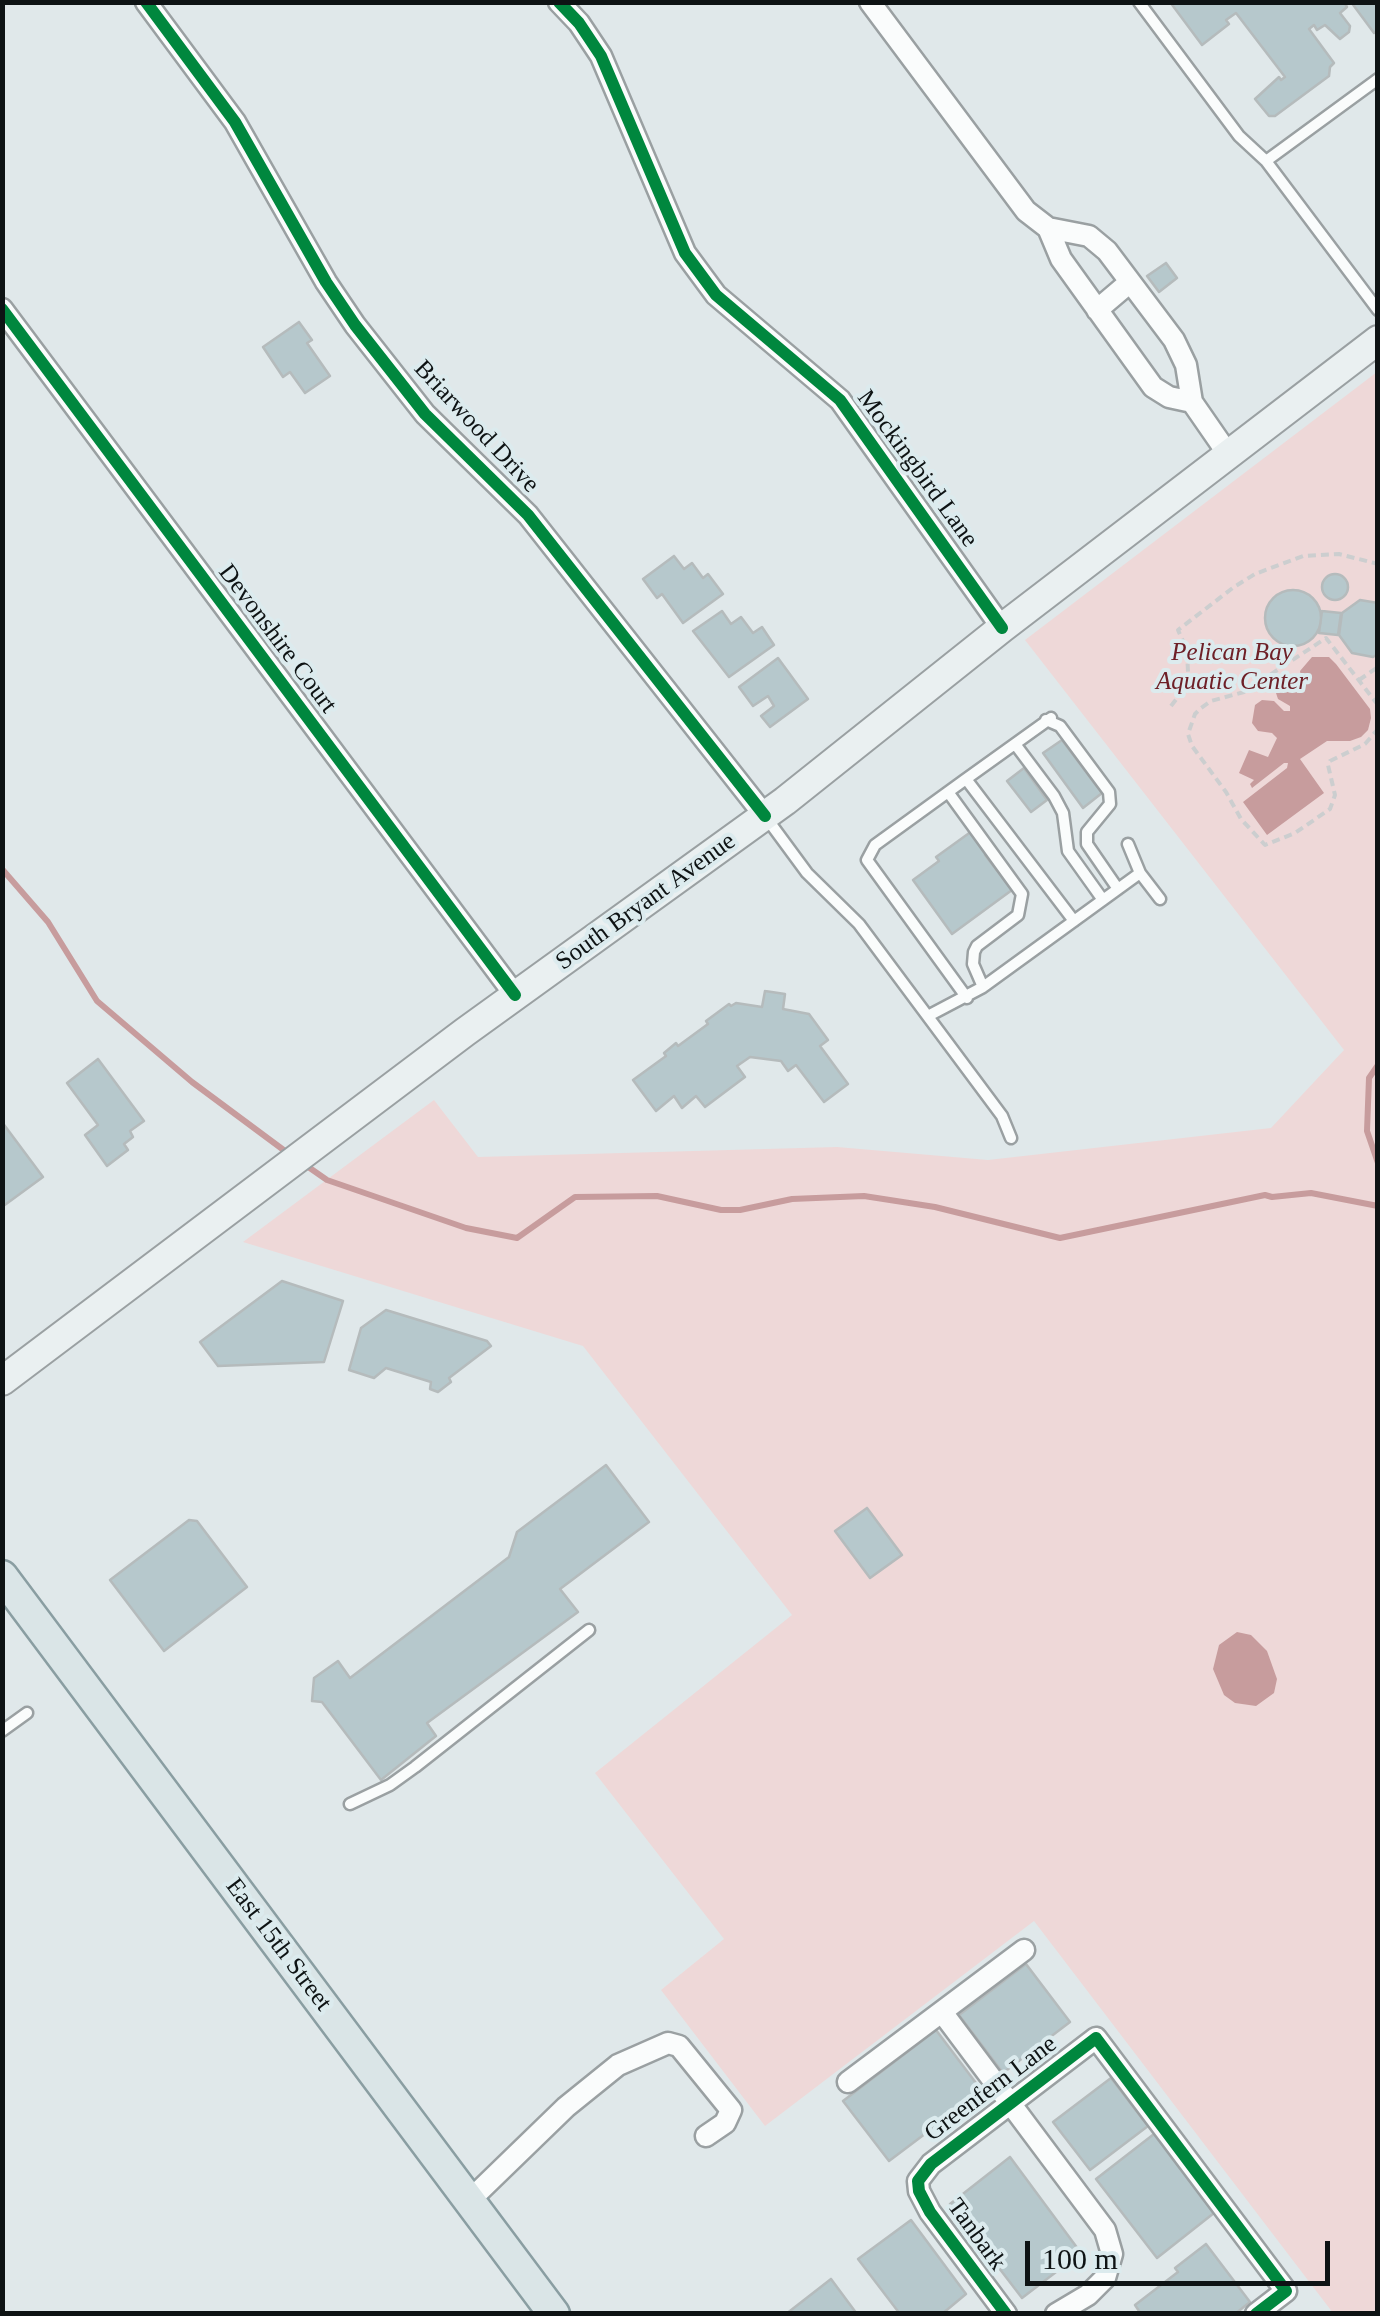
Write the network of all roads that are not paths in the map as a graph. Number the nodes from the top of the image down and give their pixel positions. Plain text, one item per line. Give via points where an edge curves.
1 (146, 2) edge
2 (559, 2) edge
3 (870, 2) edge
4 (1139, 2) edge
5 (1377, 80) edge
6 (1266, 161) junction
7 (1048, 228) junction
8 (1130, 282) junction
9 (2, 309) edge
10 (1097, 310) junction
11 (1378, 310) edge
12 (1378, 340) edge
13 (1192, 402) junction
14 (1228, 454) junction
15 (1002, 628) junction
16 (1015, 744) junction
17 (966, 779) junction
18 (948, 792) junction
19 (765, 816) junction
20 (1128, 844) dead end
21 (1140, 873) junction
22 (1118, 889) junction
23 (1160, 899) dead end
24 (1102, 900) junction
25 (1074, 922) junction
26 (983, 987) junction
27 (515, 995) junction
28 (967, 998) junction
29 (928, 1016) junction
30 (1011, 1138) dead end
31 (2, 1381) edge
32 (2, 1576) edge
33 (589, 1630) dead end
34 (27, 1713) dead end
35 (2, 1731) edge
36 (350, 1804) dead end
37 (1024, 1950) dead end
38 (942, 2012) junction
39 (848, 2082) dead end
40 (1010, 2103) junction
41 (706, 2136) dead end
42 (918, 2181) joint
43 (469, 2201) junction
44 (554, 2314) edge
45 (1006, 2314) edge
46 (1056, 2314) edge
47 (1256, 2314) edge

1 - 19 street, Briarwood Drive via 235,122 355,325 425,414 528,515
2 - 15 street, Mockingbird Lane via 601,56 685,254 716,295 840,400
3 - 7 street via 1026,211
4 - 6 lane via 1239,136
5 - 6 lane
6 - 11 lane
7 - 8 street via 1089,236
7 - 10 street via 1060,260
8 - 10 street
8 - 13 street via 1174,340
9 - 27 street, Devonshire Court
10 - 13 street via 1154,387
12 - 14 main road, South Bryant Avenue
13 - 14 street
14 - 15 main road, South Bryant Avenue
15 - 19 main road, South Bryant Avenue
16 - 17 lane
16 - 22 lane via 1049,719 1109,792 1110,804 1087,832 1087,844
16 - 24 lane via 1054,796 1068,851
17 - 18 lane
17 - 25 lane
18 - 26 lane via 1022,894 1018,916 974,952
18 - 28 lane via 875,845 867,860
19 - 27 main road, South Bryant Avenue
19 - 29 lane
20 - 21 lane
21 - 22 lane
21 - 23 lane
22 - 24 lane
24 - 25 lane
25 - 26 lane
26 - 28 lane
27 - 31 main road, South Bryant Avenue
28 - 29 lane
29 - 30 lane
32 - 43 main road, East 15th Street
33 - 36 lane via 415,1768
34 - 35 lane
37 - 38 street
38 - 39 street
38 - 40 street
40 - 42 street, Greenfern Lane
40 - 46 street via 1105,2230 1112,2254 1105,2278
40 - 47 street, Greenfern Lane via 1096,2038 1286,2292
41 - 43 street via 731,2110 679,2046 668,2044 618,2064
42 - 45 street, Tanbark via 930,2212
43 - 44 main road, East 15th Street

